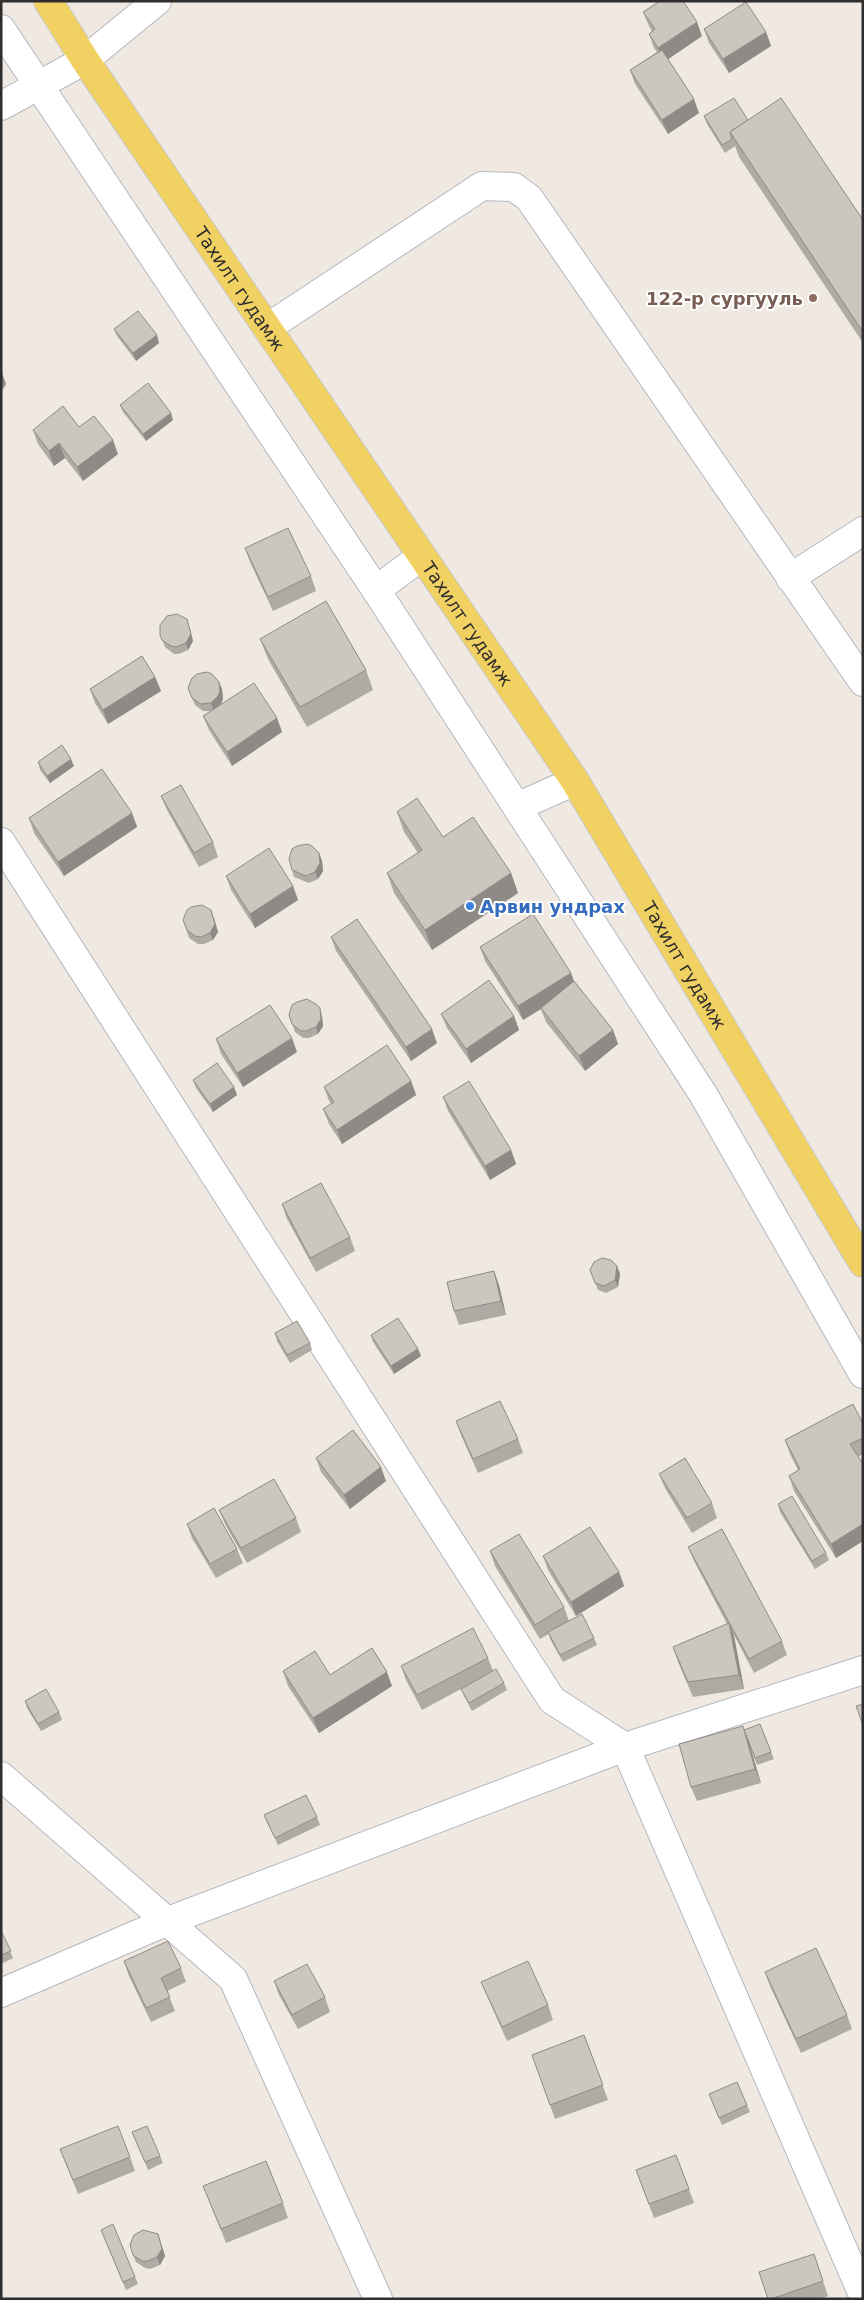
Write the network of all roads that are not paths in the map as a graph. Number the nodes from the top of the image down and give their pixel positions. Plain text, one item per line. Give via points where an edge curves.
1 (48, 1) edge
2 (156, 1) edge
3 (1, 30) edge
4 (85, 60) junction
5 (38, 85) junction
6 (1, 106) edge
7 (267, 328) junction
8 (863, 532) edge
9 (422, 556) junction
10 (790, 578) junction
11 (376, 590) junction
12 (863, 682) edge
13 (575, 781) junction
14 (517, 807) junction
15 (1, 842) edge
16 (863, 1263) edge
17 (863, 1374) edge
18 (863, 1670) edge
19 (625, 1747) junction
20 (1, 1776) edge
21 (168, 1921) junction
22 (1, 1994) edge
23 (863, 2295) edge
24 (378, 2299) edge

1 - 4 main road, Тахилт гудамж
2 - 4 street
3 - 5 street
4 - 5 street
4 - 7 main road, Тахилт гудамж
5 - 6 street
5 - 11 street
7 - 9 main road, Тахилт гудамж
7 - 10 street via 482,186 514,186 529,198
8 - 10 street
9 - 11 street
9 - 13 main road, Тахилт гудамж
10 - 12 street
11 - 14 street
13 - 14 street
13 - 16 main road, Тахилт гудамж
14 - 17 street via 703,1094
15 - 19 street via 552,1700
18 - 19 street
19 - 21 street
19 - 23 street
20 - 21 street
21 - 22 street
21 - 24 street via 233,1978

